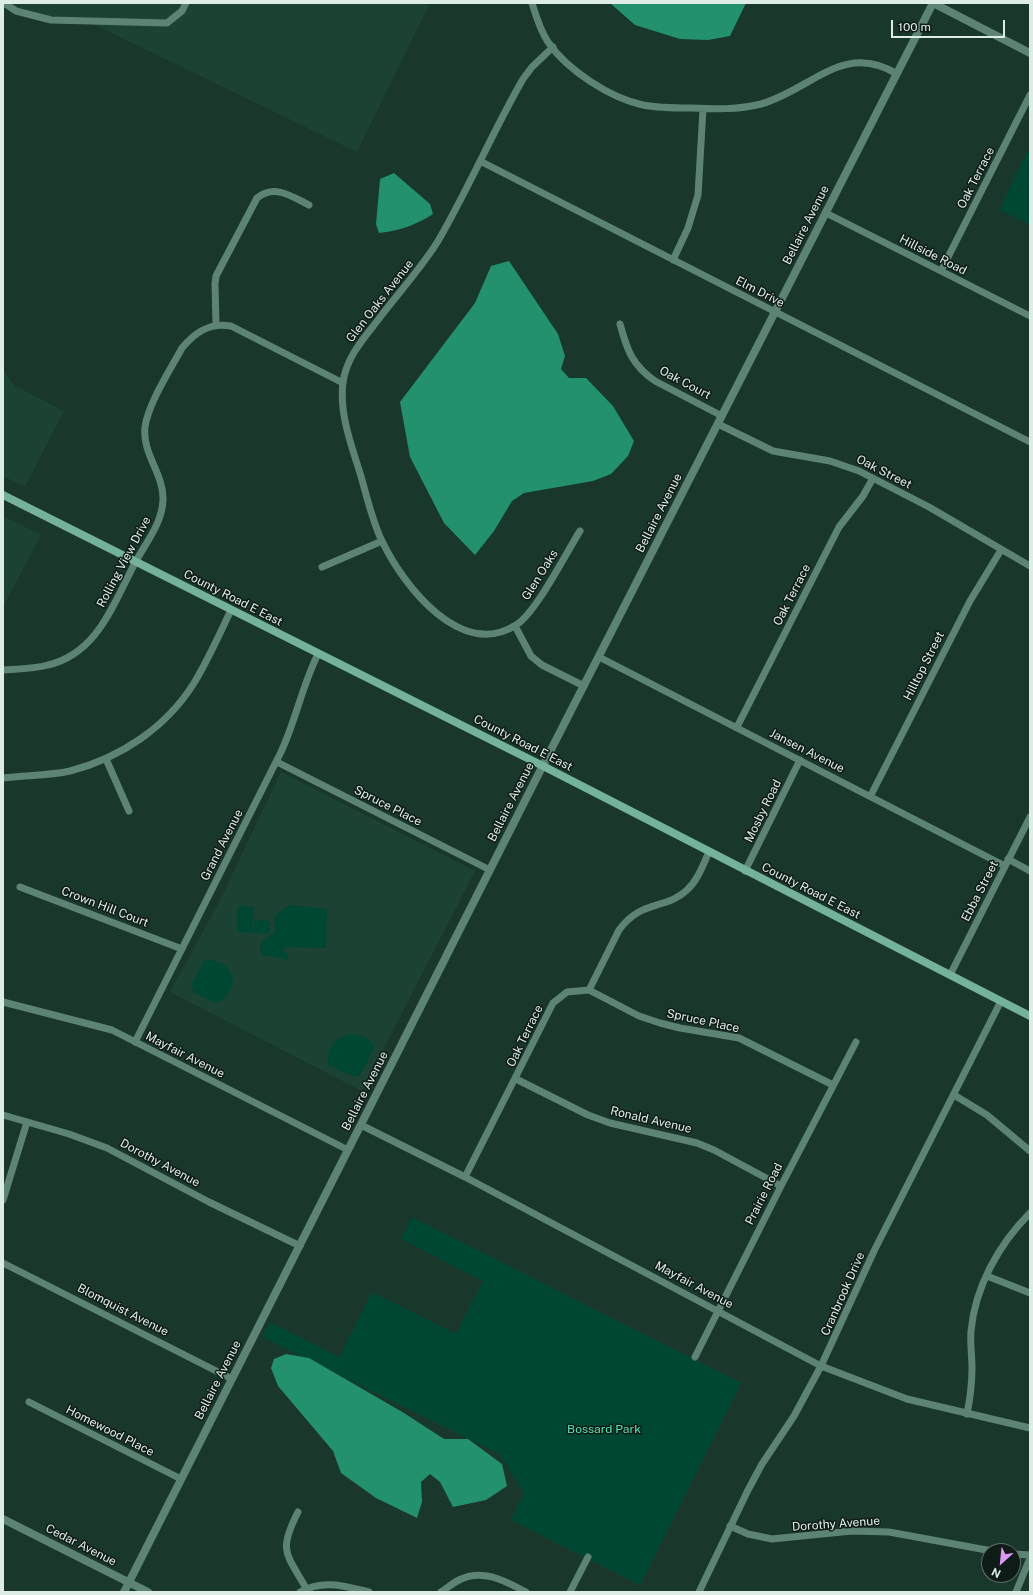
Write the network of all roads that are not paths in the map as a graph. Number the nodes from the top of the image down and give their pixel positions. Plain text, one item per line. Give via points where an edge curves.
1 (4, 3) edge
2 (186, 3) edge
3 (532, 3) edge
4 (933, 3) edge
5 (552, 48) junction
6 (1030, 53) edge
7 (897, 74) junction
8 (1030, 95) edge
9 (704, 109) junction
10 (480, 161) junction
11 (309, 205) dead end
12 (826, 213) junction
13 (673, 260) junction
14 (941, 271) junction
15 (775, 312) junction
16 (1030, 316) edge
17 (216, 324) junction
18 (620, 324) dead end
19 (343, 383) junction
20 (722, 416) junction
21 (718, 424) junction
22 (1030, 442) edge
23 (872, 478) junction
24 (3, 495) edge
25 (580, 531) dead end
26 (382, 541) junction
27 (1001, 550) junction
28 (135, 562) junction
29 (1030, 566) edge
30 (322, 567) dead end
31 (231, 610) junction
32 (515, 626) junction
33 (318, 654) junction
34 (599, 657) junction
35 (3, 670) edge
36 (584, 686) junction
37 (737, 727) junction
38 (106, 759) junction
39 (800, 760) junction
40 (277, 762) junction
41 (543, 766) junction
42 (3, 778) edge
43 (871, 795) junction
44 (129, 811) dead end
45 (1030, 817) edge
46 (709, 852) junction
47 (1007, 863) junction
48 (490, 870) junction
49 (745, 871) junction
50 (1030, 871) edge
51 (20, 887) dead end
52 (182, 949) junction
53 (950, 975) junction
54 (589, 990) junction
55 (1001, 1001) junction
56 (3, 1002) edge
57 (1030, 1016) edge
58 (135, 1042) junction
59 (856, 1042) dead end
60 (516, 1079) junction
61 (833, 1085) junction
62 (954, 1095) junction
63 (3, 1115) edge
64 (27, 1122) junction
65 (361, 1125) junction
66 (348, 1150) junction
67 (1030, 1151) edge
68 (465, 1177) junction
69 (780, 1186) junction
70 (3, 1200) edge
71 (1030, 1213) edge
72 (300, 1246) junction
73 (3, 1263) edge
74 (987, 1276) junction
75 (1030, 1294) edge
76 (718, 1310) junction
77 (695, 1356) dead end
78 (821, 1366) junction
79 (232, 1379) junction
80 (29, 1402) dead end
81 (967, 1414) junction
82 (1030, 1428) edge
83 (181, 1480) junction
84 (298, 1512) dead end
85 (3, 1519) edge
86 (730, 1526) junction
87 (981, 1549) edge
88 (588, 1557) dead end
89 (1030, 1558) edge
90 (129, 1583) junction
91 (303, 1590) edge
92 (124, 1592) edge
93 (148, 1592) edge
94 (369, 1592) edge
95 (441, 1592) edge
96 (526, 1592) edge
97 (570, 1592) edge
98 (699, 1592) edge
99 (1016, 1592) edge

1 - 2 street via 16,11 51,20 167,24 182,11
3 - 5 street via 541,29
4 - 6 street
4 - 7 street, Bellaire Avenue
5 - 9 street via 576,70 622,99 644,105
5 - 10 street, Glen Oaks Avenue via 523,78
7 - 9 street via 888,68 867,62 843,64 827,70 777,99 743,107
7 - 12 street, Bellaire Avenue
8 - 14 street, Oak Terrace
9 - 13 street via 698,195 688,228
10 - 13 street, Elm Drive
10 - 19 street, Glen Oaks Avenue via 437,243 356,348
11 - 17 street via 275,190 257,198 216,276
12 - 14 street, Hillside Road
12 - 15 street, Bellaire Avenue
13 - 15 street, Elm Drive
14 - 16 street, Hillside Road
15 - 20 street, Bellaire Avenue
15 - 22 street, Elm Drive
17 - 19 street via 239,329
17 - 28 street, Rolling View Drive via 197,332 182,348 147,418 145,438 162,486 162,509 159,522
18 - 20 street, Oak Court via 628,351 646,374
19 - 26 street, Glen Oaks Avenue via 342,399 347,429
20 - 21 street, Bellaire Avenue
21 - 23 street, Oak Street via 773,451 830,460
21 - 34 street, Bellaire Avenue
23 - 27 street, Oak Street
23 - 37 street, Oak Terrace via 863,496 839,527
24 - 28 main road, County Road E East
25 - 32 street, Glen Oaks via 529,614
26 - 30 street
26 - 32 street, Glen Oaks Avenue via 403,576 417,593 453,625 485,634
27 - 29 street, Oak Street
27 - 43 street, Hilltop Street via 970,601
28 - 31 main road, County Road E East
28 - 35 street, Rolling View Drive via 101,629 84,648 48,665
31 - 33 main road, County Road E East
31 - 38 street via 204,666 181,701 154,728
32 - 36 street via 532,656 542,665
33 - 40 street, Grand Avenue via 305,682
33 - 41 main road, County Road E East
34 - 36 street, Bellaire Avenue
34 - 37 street, Jansen Avenue
36 - 41 street, Bellaire Avenue
37 - 39 street, Jansen Avenue
38 - 42 street via 68,771
38 - 44 street
39 - 43 street, Jansen Avenue
39 - 49 street, Mosby Road
40 - 48 street, Spruce Place
40 - 52 street, Grand Avenue
41 - 46 main road, County Road E East
41 - 48 street, Bellaire Avenue
43 - 47 street, Jansen Avenue
45 - 47 street, Ebba Street
46 - 49 main road, County Road E East
46 - 54 street via 697,877 687,890 672,899 643,909 625,922
47 - 50 street, Jansen Avenue
47 - 53 street, Ebba Street
48 - 65 street, Bellaire Avenue
49 - 53 main road, County Road E East
51 - 52 street, Crown Hill Court
52 - 58 street, Grand Avenue
53 - 55 main road, County Road E East
54 - 60 street, Oak Terrace via 567,992 553,1003
54 - 61 street, Spruce Place via 639,1016 660,1023 739,1038
55 - 57 main road, County Road E East
55 - 62 street, Cranbrook Drive
56 - 58 street, Mayfair Avenue via 112,1030
58 - 66 street, Mayfair Avenue
59 - 61 street, Prairie Road
60 - 68 street, Oak Terrace
60 - 69 street, Ronald Avenue via 588,1115 610,1123 697,1143
61 - 69 street, Prairie Road
62 - 67 street via 987,1114
62 - 78 street, Cranbrook Drive via 875,1249
63 - 64 street, Dorothy Avenue
64 - 70 street
64 - 72 street, Dorothy Avenue via 107,1148
65 - 66 street, Bellaire Avenue
65 - 68 street, Mayfair Avenue
66 - 72 street, Bellaire Avenue
68 - 76 street, Mayfair Avenue
69 - 76 street, Prairie Road
71 - 74 street via 1006,1240
72 - 79 street, Bellaire Avenue
73 - 79 street, Blomquist Avenue
74 - 75 street
74 - 81 street via 973,1315 972,1386
76 - 77 street, Prairie Road
76 - 78 street, Mayfair Avenue
78 - 81 street, Mayfair Avenue via 907,1399
78 - 86 street, Cranbrook Drive via 794,1416 762,1464
79 - 83 street, Bellaire Avenue
80 - 83 street, Homewood Place
81 - 82 street, Mayfair Avenue
83 - 90 street, Bellaire Avenue
84 - 91 street via 287,1534 286,1548
85 - 90 street, Cedar Avenue
86 - 87 street, Dorothy Avenue via 748,1534 772,1538 852,1531 889,1532
86 - 98 street, Cranbrook Drive
88 - 97 street
89 - 99 street
90 - 92 street, Bellaire Avenue
90 - 93 street, Cedar Avenue
91 - 94 street via 322,1584 334,1584
95 - 96 street via 460,1580 477,1575 496,1577

